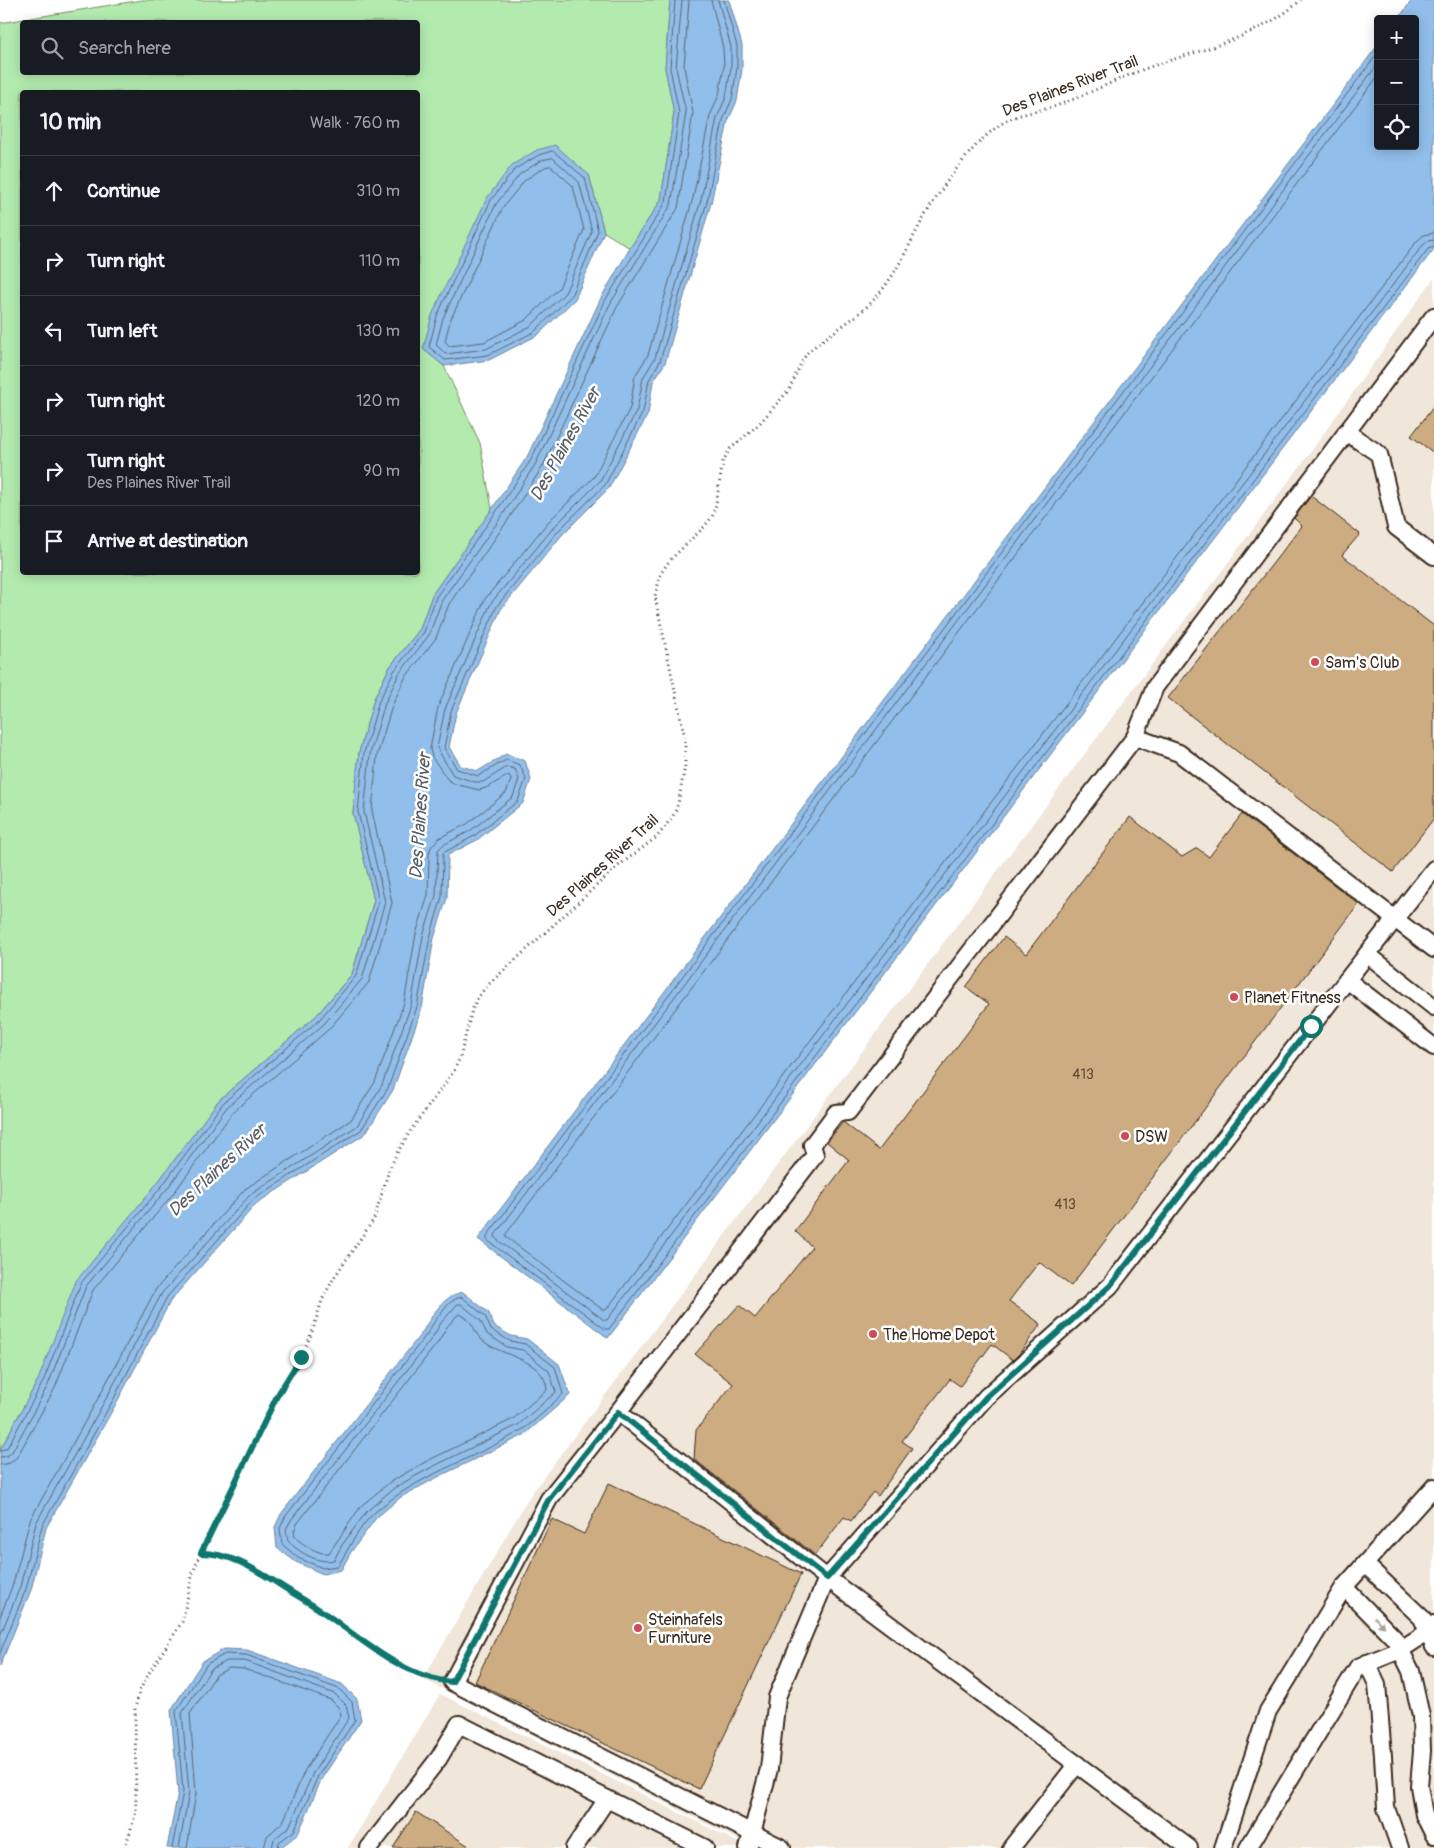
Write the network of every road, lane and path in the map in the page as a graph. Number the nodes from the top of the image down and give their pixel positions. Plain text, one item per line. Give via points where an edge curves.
1 (1301, 0) edge
2 (1434, 316) edge
3 (1346, 432) junction
4 (1434, 556) edge
5 (1135, 737) junction
6 (1434, 869) edge
7 (1428, 887) edge
8 (1395, 918) junction
9 (1434, 949) edge
10 (1367, 954) junction
11 (1347, 980) junction
12 (1434, 1006) edge
13 (1434, 1047) edge
14 (618, 1412) junction
15 (1434, 1487) edge
16 (201, 1553) junction
17 (1365, 1564) junction
18 (827, 1578) junction
19 (1344, 1588) junction
20 (1432, 1635) edge
21 (1400, 1650) junction
22 (1367, 1663) junction
23 (452, 1682) junction
24 (1076, 1764) junction
25 (607, 1799) junction
26 (404, 1804) junction
27 (1434, 1834) edge
28 (750, 1841) edge
29 (1228, 1846) edge
30 (125, 1848) edge
31 (370, 1848) edge
32 (379, 1848) edge
33 (574, 1848) edge
34 (705, 1848) edge
35 (782, 1848) edge
36 (1011, 1848) edge
37 (1189, 1848) edge
38 (1248, 1848) edge
39 (1400, 1848) edge

1 - 16 path, Des Plaines River Trail via 1249,34 1147,68 1056,106 1007,121 991,132 970,153 929,209 896,272 880,293 864,310 807,354 789,390 759,424 730,449 723,461 712,517 670,560 661,573 655,596 685,738 685,766 674,816 657,837 618,866 478,997 454,1070 397,1153 374,1219 322,1300 301,1357 277,1396
2 - 3 lane
3 - 4 lane via 1379,454 1396,527
3 - 5 lane via 1155,687
5 - 8 lane via 1179,753
5 - 14 lane via 848,1112 836,1113 812,1145 815,1155
6 - 7 lane
7 - 8 lane
8 - 9 lane
8 - 10 lane
10 - 11 lane
10 - 12 lane
11 - 13 lane
11 - 18 lane via 1110,1286 986,1397
14 - 18 lane
14 - 23 lane via 549,1499
15 - 17 lane
16 - 23 path via 215,1553 247,1565 320,1610 375,1650 414,1672
16 - 30 path, Des Plaines River Trail via 182,1622 149,1673 135,1708 136,1812
17 - 19 lane
17 - 20 lane via 1422,1618
18 - 24 lane
18 - 28 lane via 777,1697 769,1769
19 -> 21 lane via 1395,1639
19 - 29 lane via 1268,1711
20 - 21 lane
21 - 22 lane
21 - 27 lane via 1411,1671 1421,1716 1419,1786 1424,1815
22 - 38 lane via 1358,1667
22 - 39 lane via 1377,1684 1386,1808
23 - 28 lane
24 - 36 lane
24 - 37 lane
25 - 26 lane via 459,1724 439,1758
25 - 33 lane
25 - 34 lane
26 - 31 lane
26 - 32 lane
28 - 35 lane

